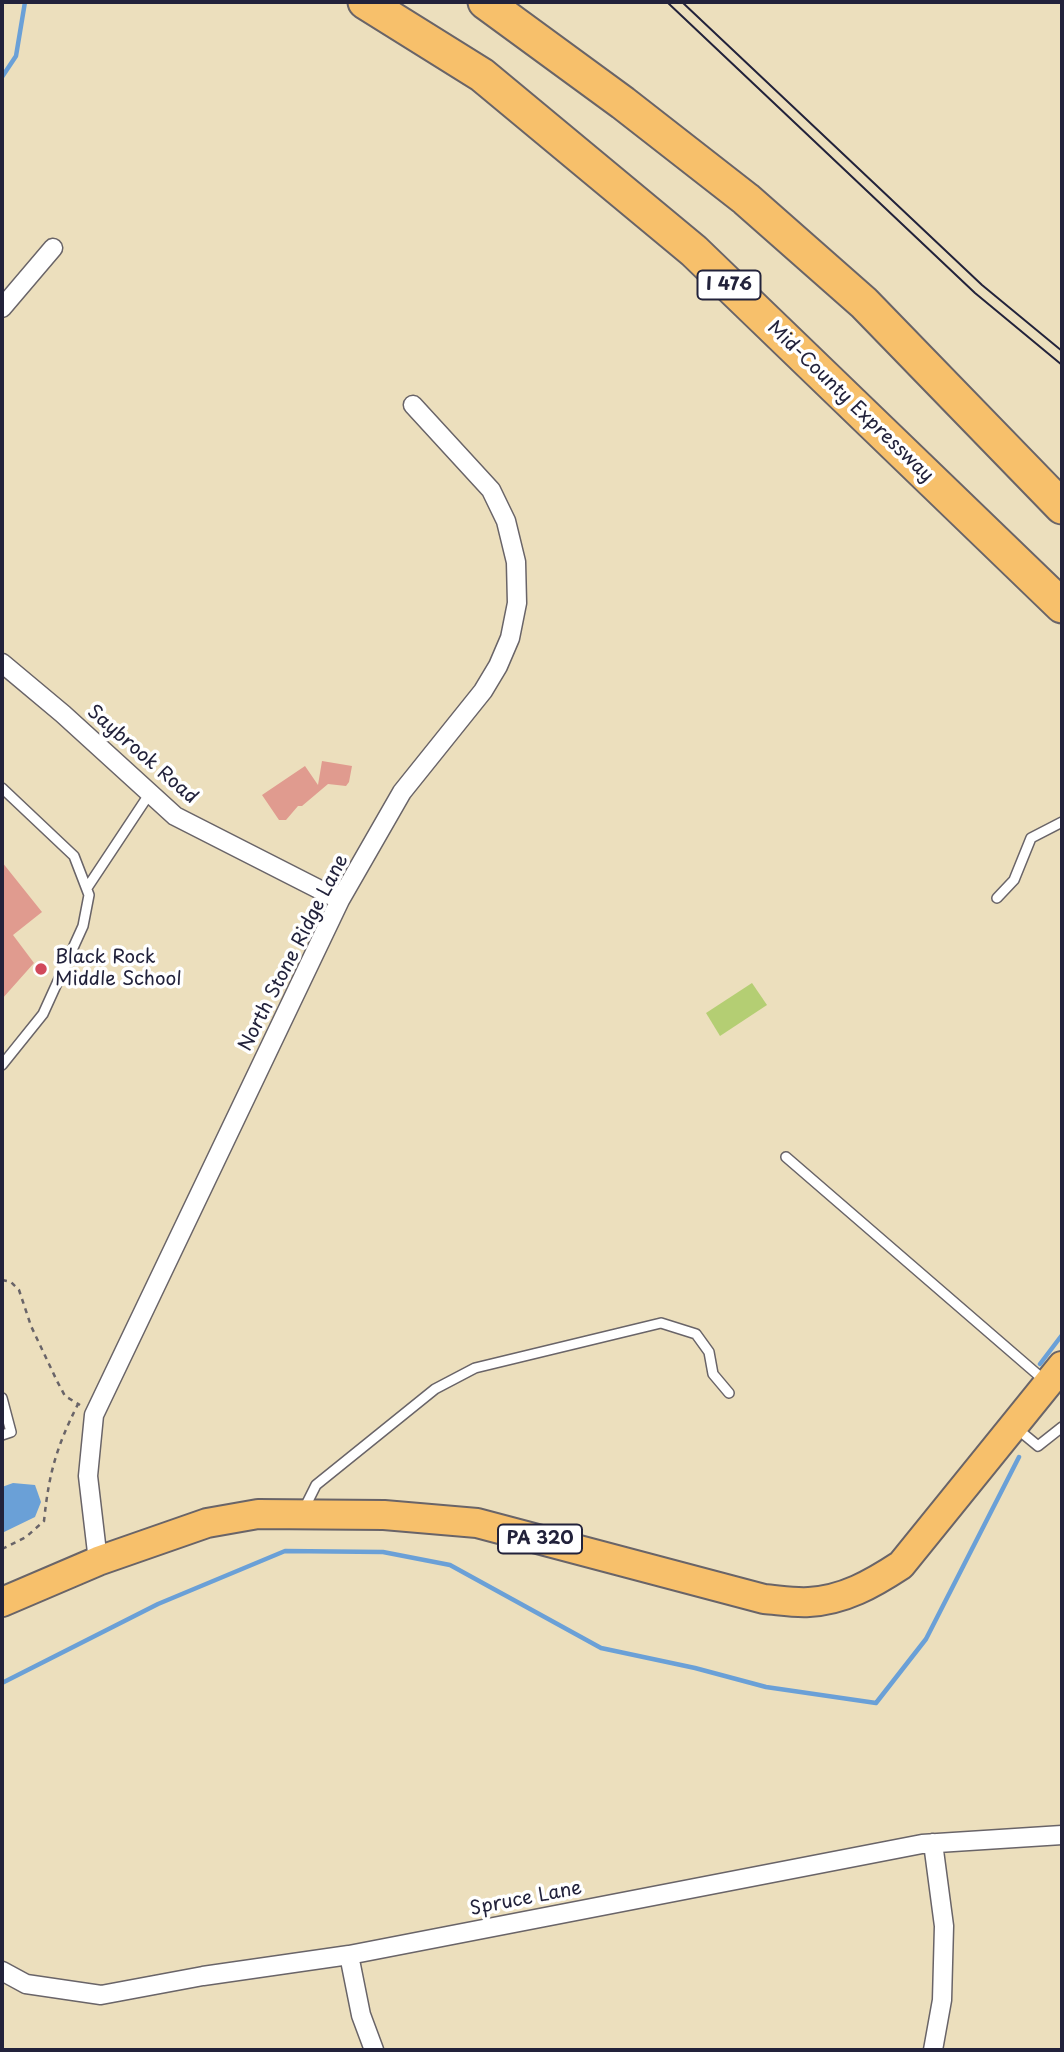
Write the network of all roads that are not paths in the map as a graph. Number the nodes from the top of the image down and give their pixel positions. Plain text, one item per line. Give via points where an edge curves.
1 (365, 2) edge
2 (485, 2) edge
3 (53, 248) dead end
4 (2, 308) edge
5 (413, 405) dead end
6 (1062, 507) edge
7 (1062, 606) edge
8 (2, 663) edge
9 (2, 788) edge
10 (150, 793) junction
11 (1062, 822) edge
12 (86, 888) junction
13 (997, 898) dead end
14 (340, 900) junction
15 (2, 1065) edge
16 (786, 1157) dead end
17 (1055, 1375) edge
18 (729, 1393) dead end
19 (2, 1398) edge
20 (1013, 1426) junction
21 (1062, 1427) edge
22 (2, 1435) edge
23 (301, 1514) junction
24 (98, 1561) junction
25 (2, 1602) edge
26 (1062, 1835) edge
27 (933, 1843) junction
28 (349, 1955) junction
29 (2, 1971) edge
30 (374, 2050) edge
31 (933, 2050) edge

1 - 7 highway, Mid-County Expressway / I 476 via 482,75 694,251
2 - 6 highway via 746,199 863,303
3 - 4 street
5 - 14 street, North Stone Ridge Lane via 491,490 506,521 516,562 517,603 498,666 402,792
8 - 10 street, Saybrook Road
9 - 12 lane via 74,856
10 - 12 lane
10 - 14 street, Saybrook Road via 175,816
11 - 13 lane via 1031,838 1014,880
12 - 15 lane via 89,895 83,926 43,1014
14 - 24 street, North Stone Ridge Lane via 96,1411 88,1475
16 - 17 lane
17 - 20 main road, PA 320
18 - 23 lane via 713,1374 709,1352 696,1334 661,1323 475,1368 435,1389 316,1485
19 - 22 lane via 11,1432
20 - 21 lane via 1038,1446
20 - 23 main road, PA 320 via 901,1565 844,1596 808,1602 764,1599 477,1523
23 - 24 main road, PA 320 via 258,1514 207,1523
24 - 25 main road, PA 320
26 - 27 street, Spruce Lane
27 - 28 street, Spruce Lane
27 - 31 street via 944,1926 942,2000
28 - 29 street, Spruce Lane via 101,1995 26,1984
28 - 30 street via 360,2015

